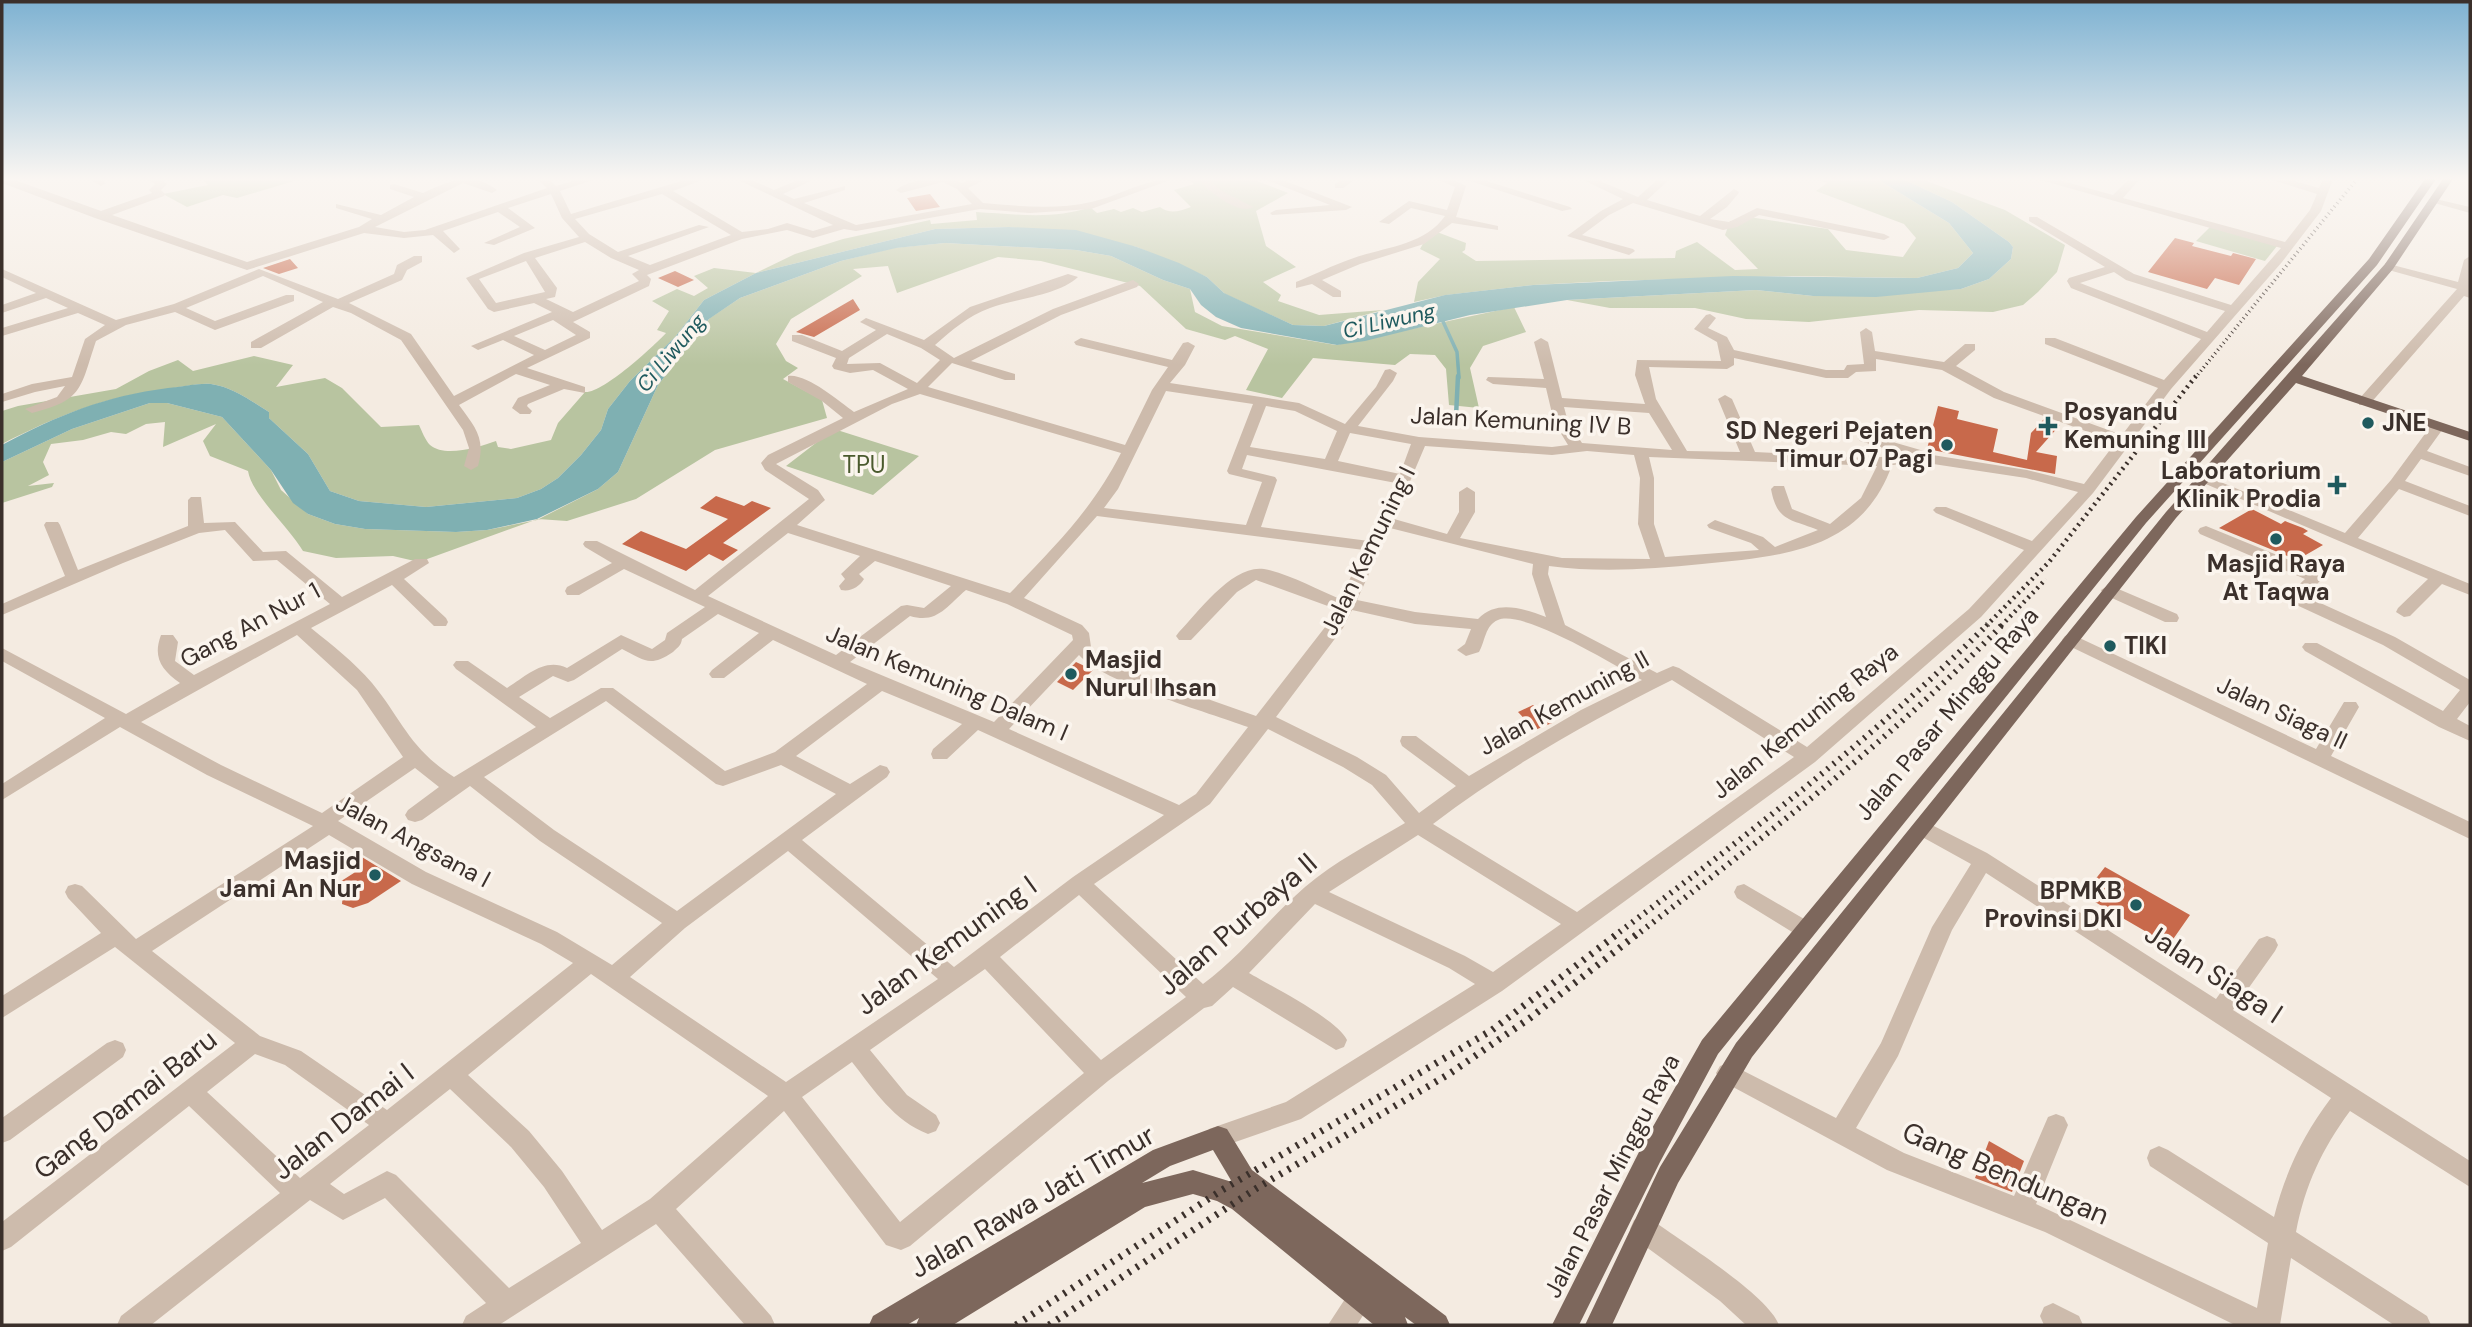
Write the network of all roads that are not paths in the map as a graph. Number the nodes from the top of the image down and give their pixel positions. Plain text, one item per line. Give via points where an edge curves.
1 (170, 241) edge
2 (333, 241) edge
3 (446, 241) edge
4 (496, 241) edge
5 (577, 241) edge
6 (591, 241) edge
7 (663, 241) edge
8 (726, 241) edge
9 (1421, 241) edge
10 (1591, 241) edge
11 (2070, 241) edge
12 (2270, 241) edge
13 (2292, 241) edge
14 (2387, 241) edge
15 (2406, 241) edge
16 (491, 243) dead end
17 (2288, 246) junction
18 (454, 249) dead end
19 (1629, 251) dead end
20 (528, 256) junction
21 (617, 257) junction
22 (418, 259) dead end
23 (2470, 260) edge
24 (2389, 266) junction
25 (2116, 268) junction
26 (648, 269) junction
27 (256, 271) junction
28 (2, 273) edge
29 (1072, 277) dead end
30 (1314, 280) junction
31 (1133, 284) dead end
32 (1300, 285) dead end
33 (2465, 290) edge
34 (48, 293) junction
35 (1337, 294) dead end
36 (297, 295) junction
37 (535, 299) junction
38 (335, 303) junction
39 (80, 308) junction
40 (2, 309) edge
41 (180, 310) dead end
42 (2233, 310) junction
43 (564, 316) junction
44 (1710, 318) dead end
45 (866, 322) dead end
46 (116, 325) junction
47 (885, 330) junction
48 (2, 332) edge
49 (1867, 332) dead end
50 (504, 336) junction
51 (2208, 337) junction
52 (797, 338) dead end
53 (2050, 341) dead end
54 (1081, 342) dead end
55 (1541, 342) dead end
56 (256, 345) dead end
57 (478, 345) dead end
58 (926, 345) junction
59 (1188, 346) dead end
60 (1970, 347) dead end
61 (1728, 353) junction
62 (1871, 354) junction
63 (546, 355) junction
64 (843, 356) junction
65 (954, 360) junction
66 (1178, 365) junction
67 (1947, 367) junction
68 (514, 369) junction
69 (1390, 373) dead end
70 (1010, 377) dead end
71 (793, 379) dead end
72 (77, 380) junction
73 (1493, 380) dead end
74 (2297, 380) junction
75 (1552, 384) junction
76 (562, 385) junction
77 (1162, 386) junction
78 (2166, 386) junction
79 (919, 389) junction
80 (580, 390) dead end
81 (2, 398) edge
82 (1724, 399) dead end
83 (1261, 400) junction
84 (2360, 400) junction
85 (1556, 402) junction
86 (450, 404) junction
87 (32, 409) dead end
88 (1652, 409) junction
89 (525, 411) dead end
90 (852, 418) junction
91 (2438, 426) junction
92 (1347, 429) junction
93 (2470, 437) edge
94 (1865, 438) dead end
95 (2124, 440) junction
96 (1419, 441) junction
97 (1578, 449) junction
98 (1243, 450) junction
99 (1640, 450) junction
100 (1130, 451) junction
101 (2418, 453) junction
102 (1682, 455) junction
103 (1750, 457) junction
104 (1932, 459) junction
105 (1886, 462) junction
106 (1331, 464) junction
107 (471, 466) dead end
108 (2470, 472) edge
109 (1405, 480) junction
110 (2206, 481) junction
111 (2396, 483) junction
112 (1779, 489) dead end
113 (2088, 490) junction
114 (1467, 492) dead end
115 (196, 500) dead end
116 (1941, 510) dead end
117 (1094, 511) junction
118 (2470, 511) edge
119 (1386, 522) junction
120 (52, 525) dead end
121 (1715, 525) dead end
122 (786, 527) junction
123 (196, 529) junction
124 (1252, 529) junction
125 (1831, 530) junction
126 (2206, 531) dead end
127 (2349, 538) junction
128 (1451, 540) junction
129 (591, 544) dead end
130 (1373, 546) junction
131 (2034, 548) junction
132 (1772, 552) junction
133 (872, 555) junction
134 (1541, 560) junction
135 (421, 563) dead end
136 (624, 564) junction
137 (1660, 565) junction
138 (396, 575) junction
139 (2440, 577) junction
140 (74, 578) junction
141 (964, 583) junction
142 (847, 586) dead end
143 (2470, 590) edge
144 (573, 591) dead end
145 (2121, 596) junction
146 (696, 597) junction
147 (1013, 600) junction
148 (340, 604) junction
149 (1346, 605) junction
150 (718, 606) junction
151 (2, 611) edge
152 (2404, 612) dead end
153 (2171, 618) dead end
154 (440, 622) dead end
155 (1482, 625) junction
156 (298, 627) junction
157 (1558, 628) junction
158 (772, 632) junction
159 (1185, 636) dead end
160 (167, 639) dead end
161 (1081, 642) junction
162 (2077, 643) junction
163 (2311, 647) dead end
164 (1466, 650) dead end
165 (2, 654) edge
166 (837, 663) junction
167 (462, 665) dead end
168 (718, 674) dead end
169 (1656, 680) junction
170 (193, 683) junction
171 (880, 683) junction
172 (2470, 688) edge
173 (507, 696) junction
174 (2350, 707) dead end
175 (123, 720) junction
176 (976, 721) junction
177 (1263, 722) junction
178 (2445, 722) junction
179 (549, 727) junction
180 (997, 730) junction
181 (2470, 734) edge
182 (1409, 741) dead end
183 (940, 754) dead end
184 (782, 757) junction
185 (1808, 757) junction
186 (415, 758) junction
187 (2320, 758) junction
188 (880, 772) dead end
189 (464, 781) junction
190 (1469, 786) junction
191 (2, 793) edge
192 (851, 793) junction
193 (1179, 814) junction
194 (415, 816) dead end
195 (326, 824) junction
196 (1419, 825) junction
197 (1922, 828) junction
198 (2470, 831) edge
199 (788, 840) junction
200 (1981, 860) junction
201 (1080, 883) junction
202 (75, 891) dead end
203 (1744, 892) dead end
204 (1312, 893) junction
205 (678, 922) junction
206 (1577, 923) junction
207 (1804, 929) junction
208 (116, 935) junction
209 (2267, 946) dead end
210 (136, 950) junction
211 (985, 956) junction
212 (590, 962) junction
213 (1236, 972) junction
214 (613, 978) junction
215 (954, 979) junction
216 (1494, 984) junction
217 (1204, 999) junction
218 (2, 1008) edge
219 (2219, 1012) junction
220 (1336, 1040) dead end
221 (252, 1043) junction
222 (854, 1047) junction
223 (115, 1050) dead end
224 (1728, 1073) junction
225 (1100, 1074) junction
226 (451, 1075) junction
227 (190, 1092) junction
228 (2348, 1094) junction
229 (786, 1096) junction
230 (928, 1123) dead end
231 (387, 1124) junction
232 (2056, 1125) dead end
233 (1830, 1129) junction
234 (2, 1132) edge
235 (1218, 1137) junction
236 (1162, 1158) junction
237 (2159, 1158) dead end
238 (2470, 1175) edge
239 (304, 1189) junction
240 (1140, 1196) junction
241 (659, 1208) junction
242 (2021, 1209) junction
243 (1643, 1229) junction
244 (2, 1238) edge
245 (2283, 1238) junction
246 (598, 1247) junction
247 (1368, 1287) junction
248 (506, 1304) junction
249 (130, 1325) edge
250 (475, 1325) edge
251 (762, 1325) edge
252 (882, 1325) edge
253 (929, 1325) edge
254 (1341, 1325) edge
255 (1395, 1325) edge
256 (1437, 1325) edge
257 (1565, 1325) edge
258 (1598, 1325) edge
259 (1766, 1325) edge
260 (2265, 1325) edge
261 (2418, 1325) edge

1 - 27 street
2 - 27 street
3 - 18 street
4 - 16 street
5 - 20 street
6 - 21 street
7 - 21 street
8 - 26 street
9 - 30 street
10 - 19 street
11 - 25 street
12 - 17 street
13 - 17 street, Jalan Kemuning Raya
14 - 207 main road, Jalan Pasar Minggu Raya via 2141,520
15 - 24 main road, Jalan Pasar Minggu Raya
17 - 42 street, Jalan Kemuning Raya
20 - 37 street via 552,291
20 - 37 street via 472,278 498,309
21 - 26 street
22 - 38 street via 401,268 398,277
23 - 33 street
24 - 33 street
24 - 74 main road, Jalan Pasar Minggu Raya
25 - 42 street via 2140,281
25 - 51 street via 2073,281
26 - 43 street via 637,275 645,283
27 - 36 street
27 - 46 street via 187,304
28 - 34 street
29 - 58 street via 964,315
30 - 32 street
30 - 35 street
31 - 65 street via 1058,312
33 - 84 street
34 - 39 street
34 - 40 street
36 - 38 street
36 - 41 street via 215,326
37 - 43 street
38 - 56 street
38 - 86 street via 406,338
39 - 46 street
39 - 48 street
42 - 51 street, Jalan Kemuning Raya
43 - 50 street
43 - 63 street via 585,335
44 - 61 street via 1700,330 1723,339
45 - 47 street
46 - 72 street via 89,340
47 - 58 street
47 - 64 street
49 - 62 street
50 - 57 street
50 - 63 street
51 - 78 street, Jalan Kemuning Raya
52 - 64 street
53 - 78 street
54 - 66 street
55 - 75 street
58 - 65 street
59 - 66 street
60 - 67 street
61 - 62 street via 1843,375 1852,368 1871,368
61 - 88 street via 1727,366 1642,363
62 - 67 street
63 - 68 street
64 - 79 street via 838,364 845,368 880,368
65 - 70 street
65 - 79 street
66 - 77 street
67 - 95 street via 1990,391
68 - 76 street
68 - 86 street
69 - 92 street via 1386,388
71 - 90 street
72 - 81 street
72 - 87 street via 62,400
73 - 75 street
74 - 84 main road
74 - 110 main road, Jalan Pasar Minggu Raya
75 - 85 street
76 - 80 street
76 - 89 street via 523,401 519,408
77 - 83 street, Jalan Kemuning IV B
77 - 100 street
78 - 95 street, Jalan Kemuning Raya
79 - 90 street
79 - 100 street
82 - 103 street
83 - 92 street, Jalan Kemuning IV B via 1298,407
83 - 98 street
84 - 91 main road
85 - 88 street
85 - 97 street via 1561,422
86 - 107 street via 475,441
88 - 102 street
90 - 122 street via 768,463 817,497
91 - 93 main road
91 - 101 street
92 - 96 street, Jalan Kemuning IV B
92 - 106 street
94 - 104 street via 1920,446
95 - 113 street, Jalan Kemuning Raya
96 - 97 street, Jalan Kemuning IV B
96 - 109 street, Jalan Kemuning I
97 - 99 street, Jalan Kemuning IV B
98 - 106 street
98 - 124 street via 1234,471 1270,480
99 - 102 street, Jalan Kemuning IV B
99 - 137 street via 1647,478 1646,524
100 - 117 street
101 - 108 street
101 - 111 street
102 - 103 street, Jalan Kemuning IV B
103 - 105 street, Jalan Kemuning IV B
104 - 105 street, Jalan Kemuning IV B
104 - 113 street via 2027,474
105 - 125 street via 1866,505
106 - 109 street
109 - 119 street, Jalan Kemuning I
110 - 127 street
110 - 145 main road, Jalan Pasar Minggu Raya
111 - 118 street
111 - 127 street
112 - 125 street via 1787,512
113 - 131 street, Jalan Kemuning Raya
114 - 128 street via 1467,512
115 - 123 street
116 - 131 street
117 - 124 street
117 - 147 street
119 - 128 street
119 - 130 street, Jalan Kemuning I
120 - 140 street
121 - 132 street via 1755,539
122 - 133 street
122 - 146 street
123 - 140 street
123 - 148 street via 229,525 260,557 280,555
124 - 130 street
125 - 132 street
126 - 172 street via 2312,575 2314,579 2295,596 2297,600 2389,641
127 - 139 street
128 - 134 street
129 - 136 street, Jalan Kemuning Dalam I
130 - 149 street, Jalan Kemuning I
131 - 185 street, Jalan Kemuning Raya via 1975,613
132 - 137 street
133 - 141 street
133 - 142 street via 849,573 856,579
134 - 137 street
134 - 157 street via 1540,574
135 - 138 street, Gang An Nur 1
136 - 144 street
136 - 146 street, Jalan Kemuning Dalam I
138 - 148 street, Gang An Nur 1
138 - 154 street
139 - 143 street
139 - 152 street
140 - 151 street
141 - 147 street
141 - 166 street via 928,614 906,610
145 - 153 street
145 - 162 main road, Jalan Pasar Minggu Raya
146 - 150 street, Jalan Kemuning Dalam I
147 - 161 street via 1076,629
148 - 156 street, Gang An Nur 1
149 - 155 street
149 - 159 street via 1252,574
149 - 177 street, Jalan Kemuning I via 1320,648
150 - 158 street, Jalan Kemuning Dalam I
150 - 173 street via 673,636 674,642 653,657 621,641 568,676 549,670
155 - 157 street via 1493,615 1515,612
155 - 164 street via 1474,648
156 - 170 street, Gang An Nur 1
156 - 186 street via 371,695 397,740
157 - 169 street
158 - 166 street, Jalan Kemuning Dalam I
158 - 168 street
160 - 170 street via 165,662
161 - 177 street via 1086,655 1110,668
161 - 180 street
162 - 187 street, Jalan Siaga II
162 - 197 main road, Jalan Pasar Minggu Raya
163 - 178 street
165 - 175 street, Jalan Angsana I
166 - 171 street, Jalan Kemuning Dalam I
167 - 173 street
169 - 185 street, Jalan Kemuning II via 1676,672
169 - 190 street, Jalan Kemuning II via 1587,715
170 - 175 street, Gang An Nur 1
171 - 176 street, Jalan Kemuning Dalam I
171 - 184 street
172 - 178 street
173 - 179 street
174 - 187 street
175 - 191 street, Gang An Nur 1
175 - 195 street, Jalan Angsana I
176 - 180 street, Jalan Kemuning Dalam I
176 - 183 street
177 - 193 street, Jalan Kemuning I via 1203,799
177 - 196 street via 1379,780
178 - 181 street
179 - 184 street via 608,692 723,779
179 - 189 street
180 - 193 street, Jalan Kemuning Dalam I
182 - 190 street
184 - 192 street
185 - 206 street, Jalan Kemuning Raya
186 - 189 street via 447,783
186 - 195 street
187 - 198 street, Jalan Siaga II
188 - 192 street
189 - 194 street
189 - 205 street
190 - 196 street, Jalan Kemuning II
192 - 199 street
193 - 201 street, Jalan Kemuning I
195 - 210 street
195 - 212 street, Jalan Angsana I via 419,878 550,938
196 - 204 street, Jalan Purbaya II
196 - 206 street
197 - 200 street, Jalan Siaga I
197 - 224 main road, Jalan Pasar Minggu Raya
199 - 205 street
199 - 215 street
200 - 219 street, Jalan Siaga I
200 - 233 street via 1943,927 1890,1049
201 - 211 street, Jalan Kemuning I
201 - 217 street
202 - 208 street
203 - 207 street
204 - 213 street, Jalan Purbaya II
204 - 216 street
205 - 214 street
206 - 216 street, Jalan Kemuning Raya
207 - 257 main road, Jalan Pasar Minggu Raya via 1703,1058
208 - 210 street
208 - 218 street
209 - 219 street
210 - 221 street
211 - 215 street, Jalan Kemuning I
211 - 225 street
212 - 214 street, Jalan Angsana I
212 - 226 street, Jalan Damai I
213 - 217 street, Jalan Purbaya II
213 - 220 street via 1241,980
214 - 229 street, Jalan Angsana I
215 - 222 street, Jalan Kemuning I
216 - 235 street, Jalan Kemuning Raya via 1293,1111
217 - 225 street, Jalan Purbaya II
219 - 228 street, Jalan Siaga I
221 - 227 street, Gang Damai Baru
221 - 231 street via 293,1058
222 - 229 street, Jalan Kemuning I
222 - 230 street via 899,1103
223 - 234 street
224 - 233 street, Gang Bendungan
224 - 243 main road, Jalan Pasar Minggu Raya
225 - 229 street, Jalan Purbaya II via 901,1237 895,1236
226 - 231 street, Jalan Damai I
226 - 246 street via 520,1139 553,1178
227 - 239 street
227 - 244 street, Gang Damai Baru
228 - 238 street, Jalan Siaga I
228 - 245 street via 2308,1155
229 - 241 street, Jalan Kemuning I
231 - 239 street, Jalan Damai I
232 - 242 street
233 - 242 street, Gang Bendungan via 1896,1162
235 - 236 main road, Jalan Rawa Jati Timur
235 - 247 main road, Jalan Rawa Jati Timur via 1243,1178
236 - 240 main road
236 - 252 main road, Jalan Rawa Jati Timur
237 - 245 street
239 - 248 street via 343,1208 387,1183
239 - 249 street, Jalan Damai I
240 - 247 main road, Jalan Rawa Jati Timur via 1193,1182 1222,1190
240 - 253 main road, Jalan Rawa Jati Timur
241 - 246 street, Jalan Kemuning I
241 - 251 street
242 - 260 street, Gang Bendungan
243 - 258 main road, Jalan Pasar Minggu Raya
243 - 259 street
245 - 260 street
245 - 261 street
246 - 248 street, Jalan Kemuning I
247 - 254 street
247 - 255 main road, Jalan Rawa Jati Timur
247 - 256 main road, Jalan Rawa Jati Timur
248 - 250 street, Jalan Kemuning I

